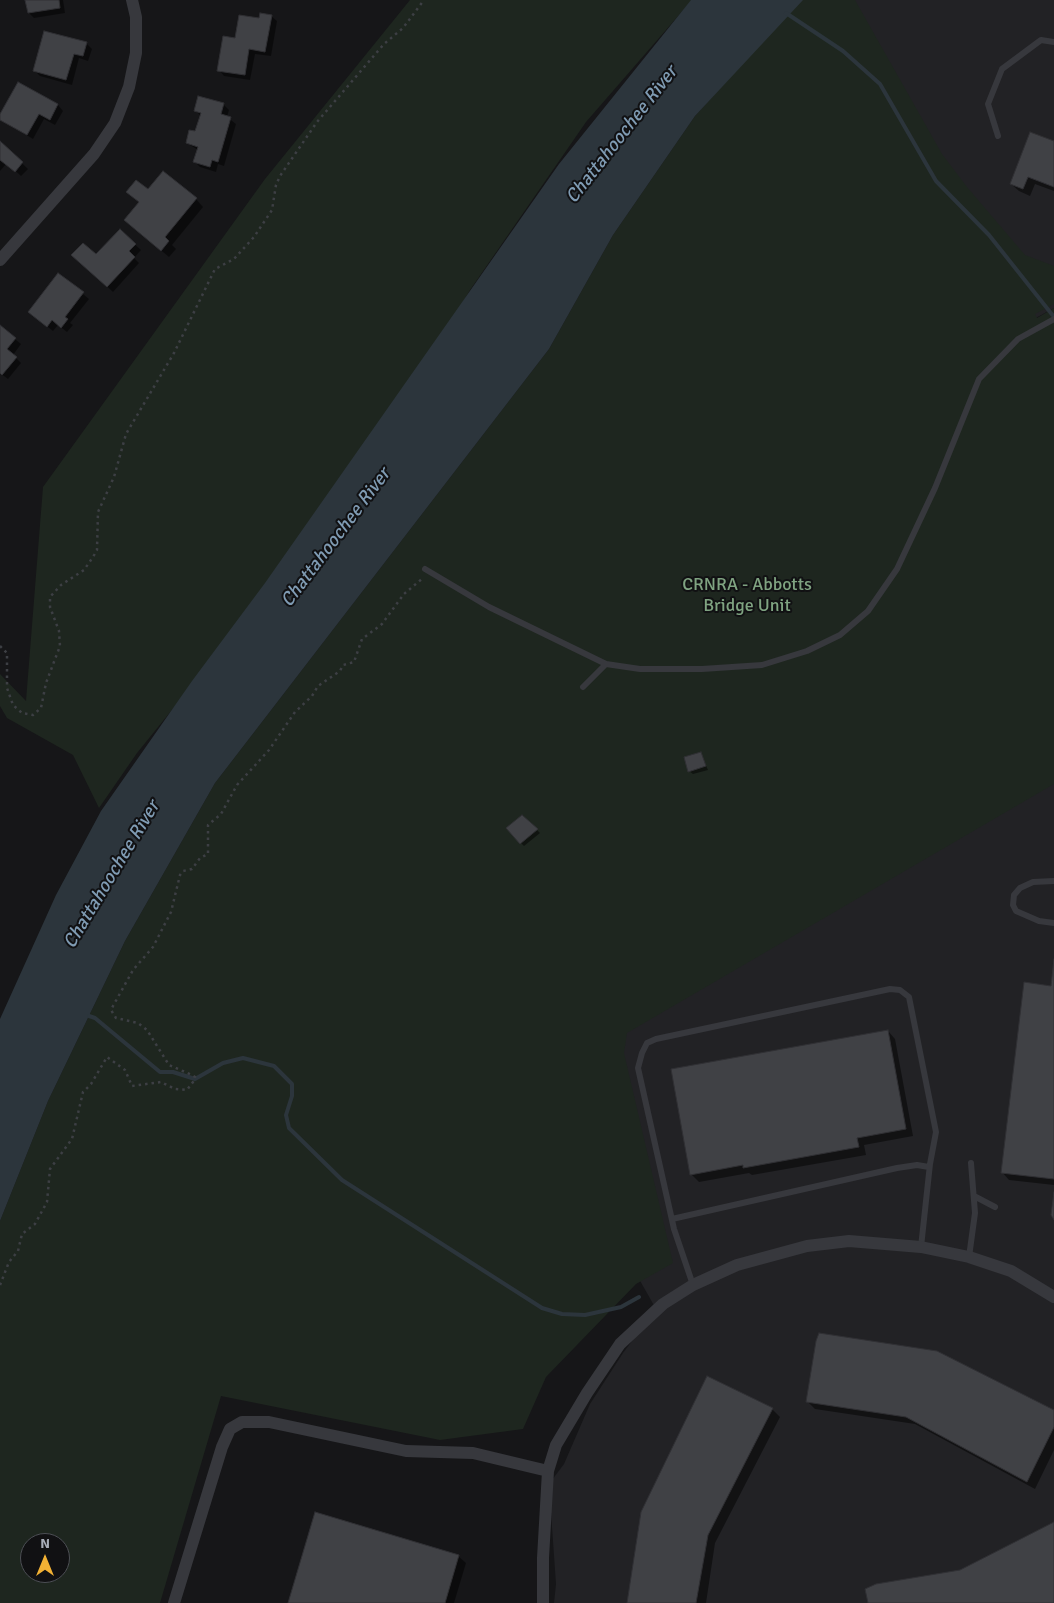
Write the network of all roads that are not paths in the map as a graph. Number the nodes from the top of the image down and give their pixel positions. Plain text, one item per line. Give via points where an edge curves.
1 (132, 0) edge
2 (1054, 42) edge
3 (998, 136) dead end
4 (0, 260) edge
5 (1054, 319) edge
6 (426, 569) dead end
7 (606, 664) junction
8 (583, 688) dead end
9 (1054, 881) edge
10 (1054, 923) edge
11 (971, 1163) dead end
12 (929, 1167) junction
13 (974, 1196) junction
14 (995, 1207) dead end
15 (672, 1220) junction
16 (921, 1247) junction
17 (969, 1257) junction
18 (693, 1285) junction
19 (1054, 1297) edge
20 (548, 1471) junction
21 (174, 1603) edge
22 (544, 1603) edge

1 - 4 street via 136,17 136,53 130,87 115,123 94,154
2 - 3 lane via 1041,40 1002,69 988,104
5 - 7 lane via 1018,339 979,379 935,488 897,569 868,611 840,635 807,651 762,665 649,669
6 - 7 lane via 489,607
7 - 8 lane
9 - 10 lane via 1033,882 1020,888 1014,895 1013,905 1016,911 1039,921
11 - 13 lane
12 - 15 lane via 897,1168
12 - 15 lane via 936,1132 909,997 900,990 890,989 648,1043 638,1068
12 - 16 lane
13 - 14 lane
13 - 17 lane
15 - 18 lane
16 - 17 street
16 - 18 street via 848,1241 807,1246 737,1265
17 - 19 street via 1010,1271
18 - 20 street via 663,1304 620,1344 556,1445
20 - 21 street via 473,1453 406,1451 268,1422 242,1422 230,1429 222,1448
20 - 22 street

